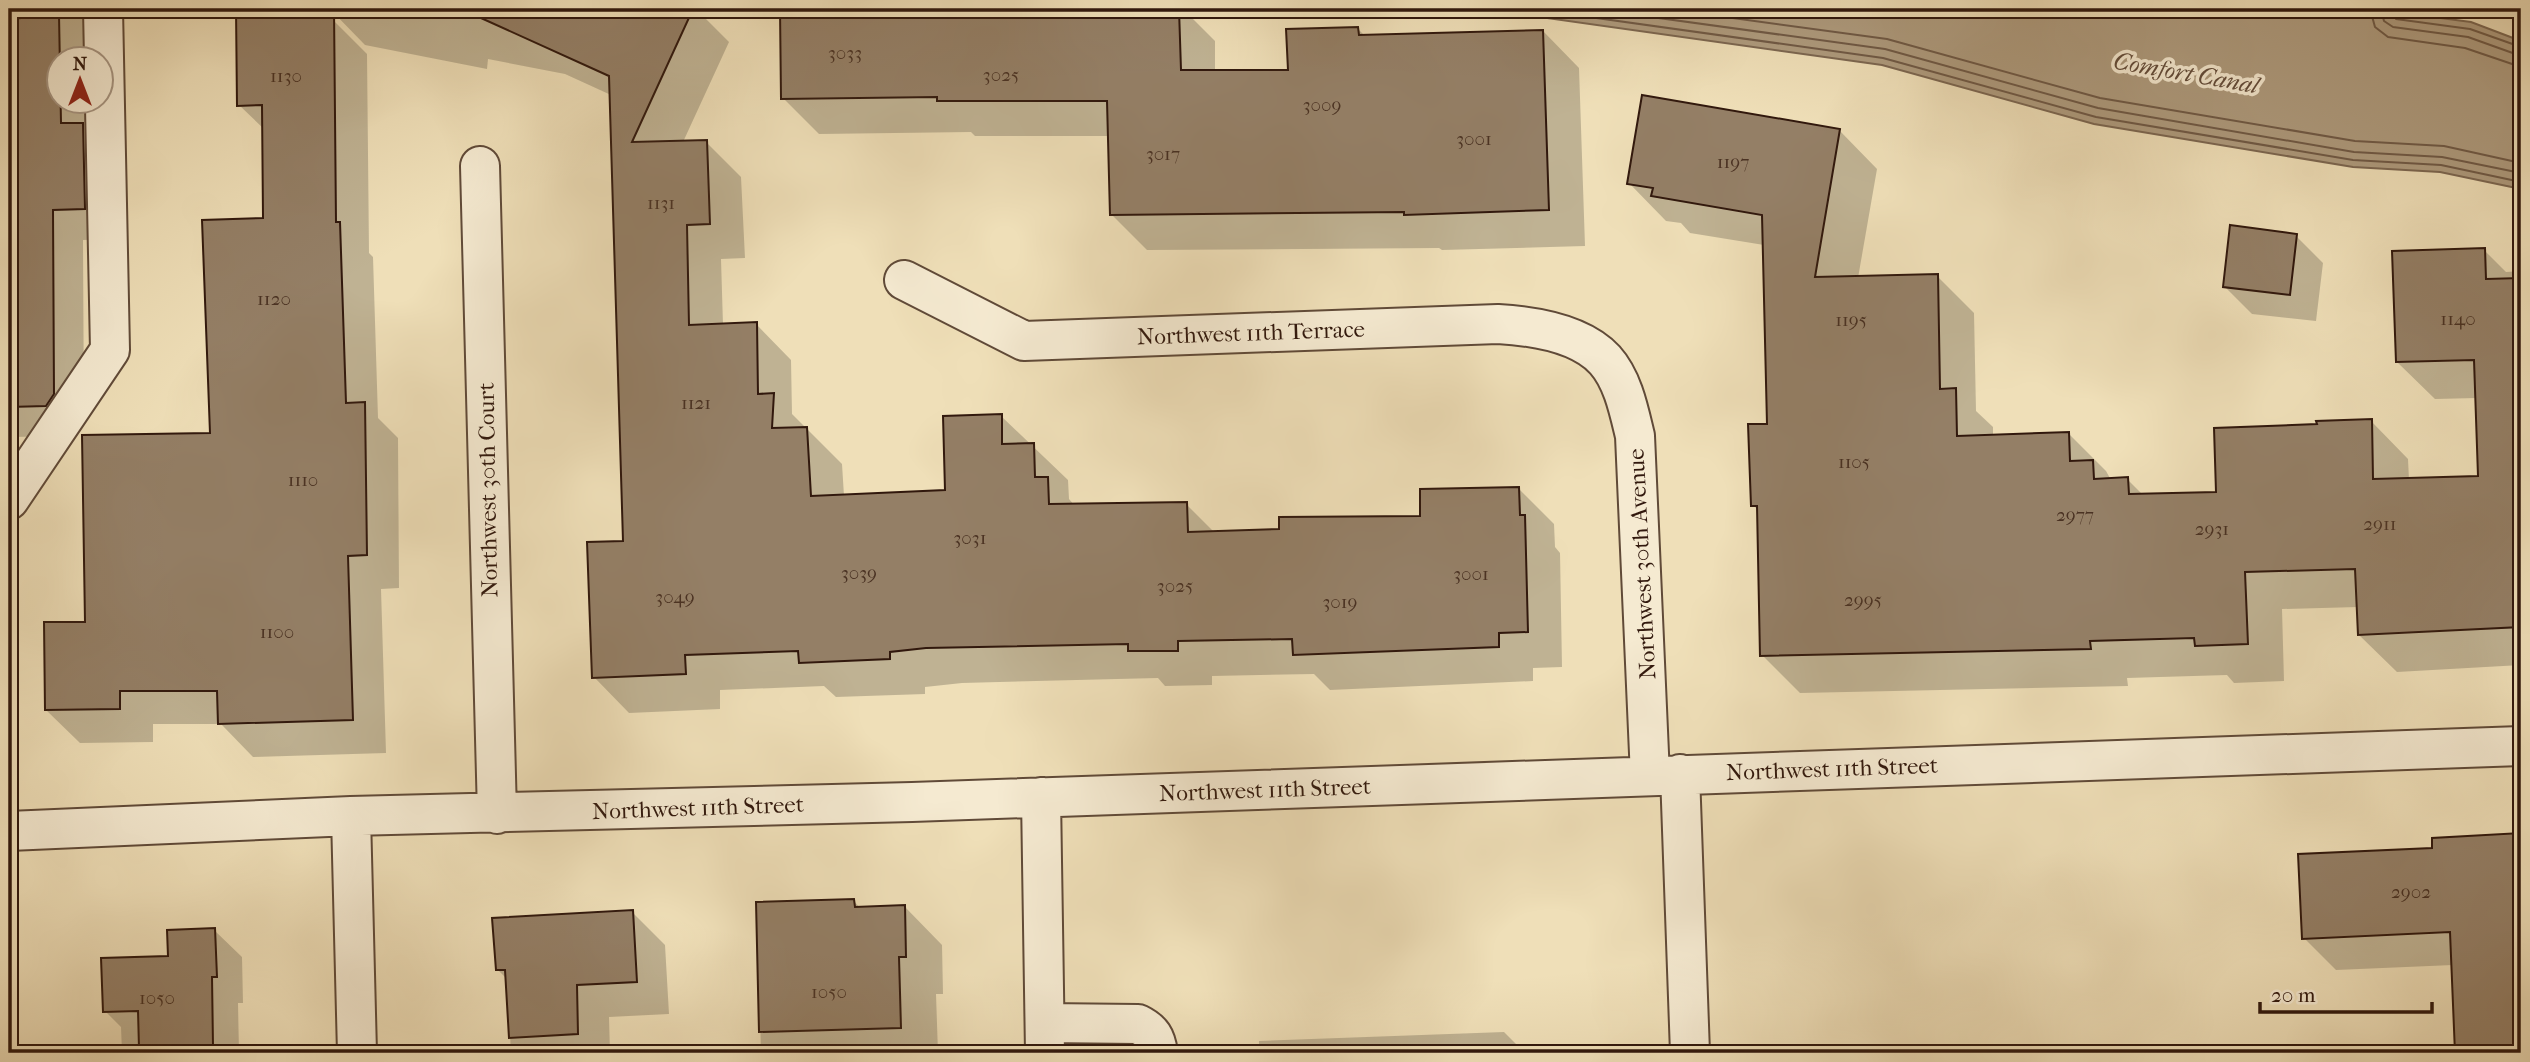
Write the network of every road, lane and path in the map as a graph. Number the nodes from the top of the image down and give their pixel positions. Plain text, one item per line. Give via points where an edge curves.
1 (103, 9) edge
2 (480, 166) dead end
3 (904, 280) dead end
4 (1605, 360) joint
5 (9, 500) edge
6 (2521, 746) edge
7 (1665, 775) junction
8 (1041, 797) junction
9 (496, 814) junction
10 (351, 816) junction
11 (9, 831) edge
12 (1045, 1038) edge
13 (357, 1053) edge
14 (1158, 1053) edge
15 (1690, 1053) edge

1 - 5 street via 110,350
2 - 9 street, Northwest 30th Court
3 - 4 street, Northwest 11th Terrace via 1024,341 1498,324 1566,337
4 - 7 street, Northwest 30th Avenue via 1628,405 1638,455
6 - 7 street, Northwest 11th Street
7 - 8 street, Northwest 11th Street
7 - 15 street, Northwest 30th Avenue
8 - 9 street, Northwest 11th Street
8 - 12 street
9 - 10 street, Northwest 11th Street
10 - 11 street, Northwest 11th Street
10 - 13 street
12 - 14 street via 1138,1024 1150,1030

